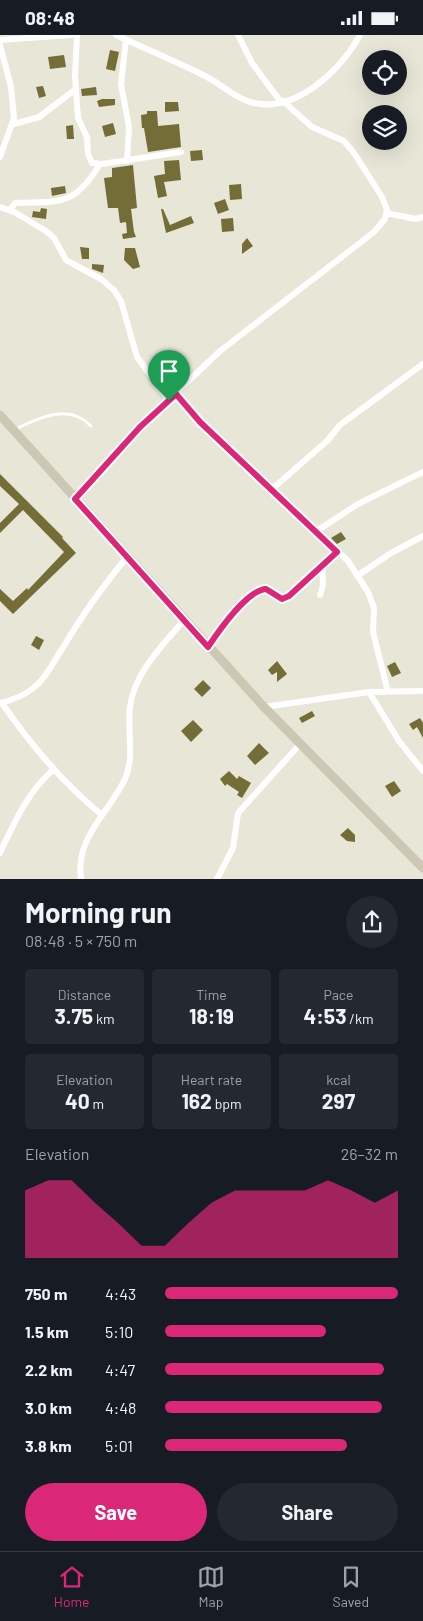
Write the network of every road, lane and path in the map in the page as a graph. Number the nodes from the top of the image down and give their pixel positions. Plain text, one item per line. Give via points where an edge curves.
1 (71, 35) edge
2 (77, 35) edge
3 (116, 35) edge
4 (238, 35) edge
5 (360, 35) edge
6 (0, 40) edge
7 (126, 40) junction
8 (0, 45) edge
9 (76, 89) junction
10 (282, 101) junction
11 (14, 125) junction
12 (181, 152) dead end
13 (0, 157) edge
14 (127, 161) junction
15 (100, 164) junction
16 (0, 207) edge
17 (10, 210) junction
18 (386, 213) junction
19 (423, 217) edge
20 (423, 364) edge
21 (176, 394) junction
22 (169, 401) junction
23 (0, 415) edge
24 (91, 426) dead end
25 (14, 430) junction
26 (423, 472) edge
27 (271, 489) junction
28 (75, 499) junction
29 (315, 532) junction
30 (423, 536) edge
31 (337, 552) junction
32 (128, 557) junction
33 (322, 564) junction
34 (357, 576) junction
35 (320, 595) dead end
36 (184, 620) junction
37 (208, 647) junction
38 (388, 691) junction
39 (423, 691) edge
40 (369, 692) junction
41 (1, 703) edge
42 (264, 707) junction
43 (300, 744) junction
44 (54, 769) junction
45 (423, 771) edge
46 (102, 815) junction
47 (0, 853) edge
48 (423, 868) edge
49 (81, 879) edge
50 (218, 879) edge

1 - 6 street
2 - 9 street
3 - 7 street
4 - 10 street via 252,63
5 - 10 street via 335,70 310,90
7 - 10 street via 208,78 249,102
7 - 14 street via 121,84 129,127
8 - 11 street via 11,87
9 - 11 street via 40,117
9 - 15 street via 78,118 87,137 90,159 92,163
10 - 18 street via 312,127 344,141 382,197
11 - 13 street
12 - 14 street
14 - 15 street
15 - 17 street via 86,184 66,200 15,203
16 - 17 street
17 - 22 street via 50,235 66,260 114,290 121,301 137,357
18 - 19 street via 416,219
18 - 21 street via 374,232 220,351
20 - 27 street via 340,425 327,441
21 - 22 street
21 - 27 street via 200,422
22 - 28 street via 140,427
23 - 25 main road
24 - 25 lane via 83,417 64,413
25 - 28 main road
26 - 29 street via 358,504
27 - 29 street
28 - 32 main road
29 - 31 street
30 - 34 street
31 - 33 street
31 - 34 street via 348,561
32 - 36 main road
32 - 41 street via 102,589 37,686
33 - 35 street
33 - 37 street via 284,598 276,597 266,589 255,593 232,615
34 - 38 street via 374,608 374,632
36 - 37 main road
36 - 46 street via 149,662 134,690 125,779
37 - 42 main road
38 - 39 street
38 - 40 street
40 - 42 street
40 - 45 street via 399,741
41 - 44 street
42 - 43 main road
43 - 48 main road
43 - 50 street via 238,813 233,848
44 - 46 street via 73,791
44 - 47 street via 41,780 20,811
46 - 49 street via 83,850

